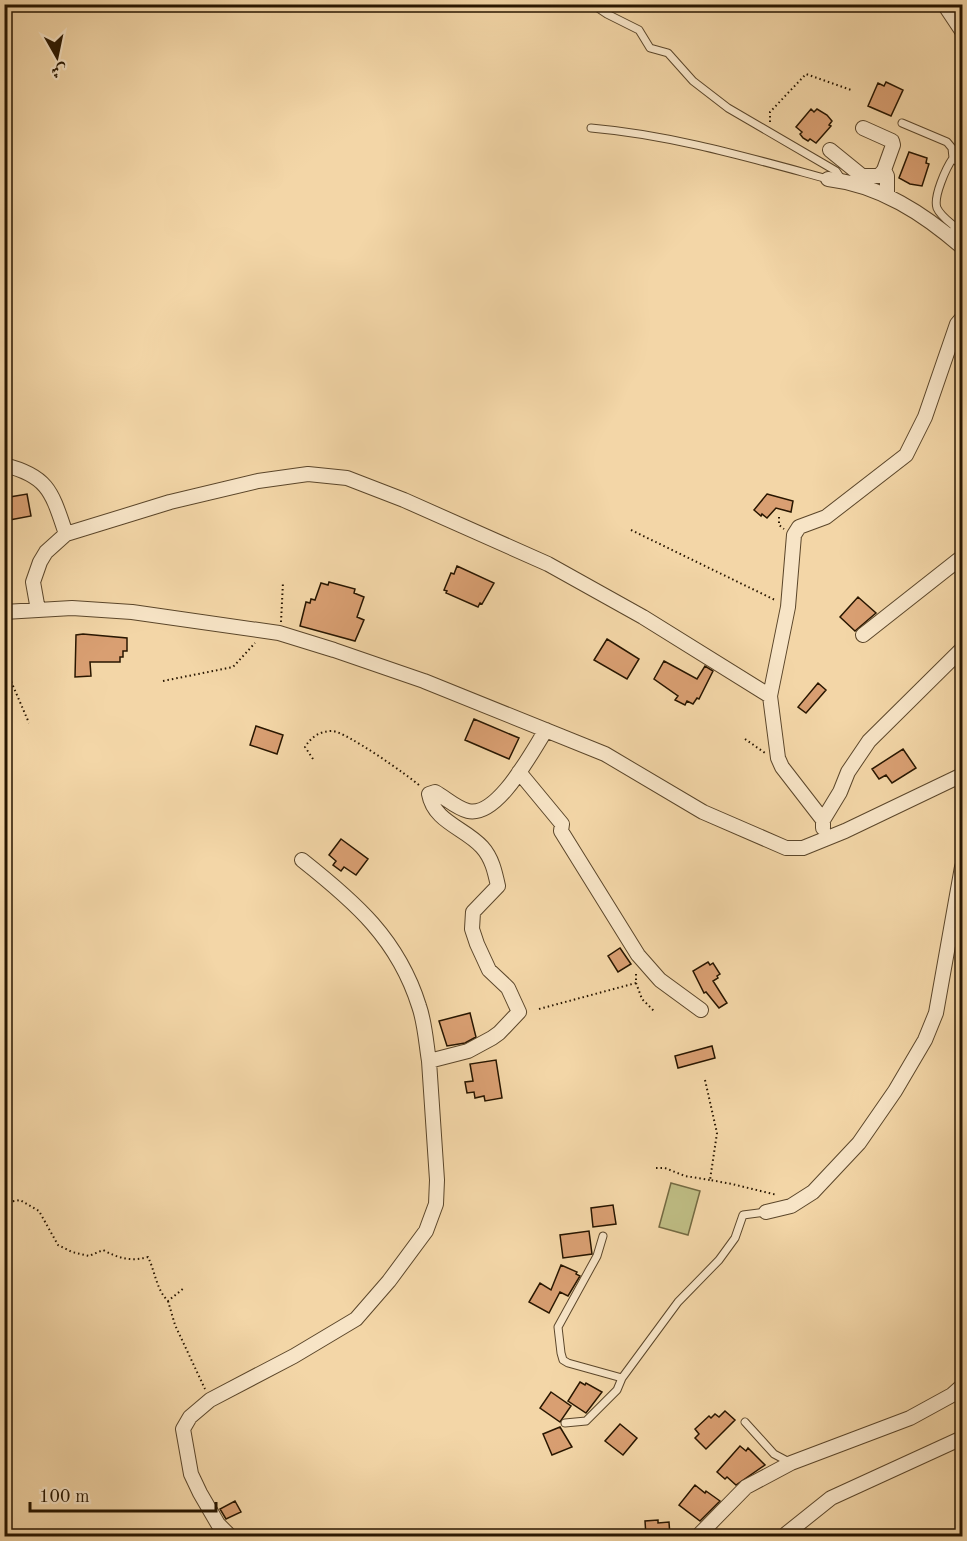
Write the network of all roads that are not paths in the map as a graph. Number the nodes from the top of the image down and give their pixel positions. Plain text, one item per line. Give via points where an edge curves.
1 (592, 4) edge
2 (944, 4) edge
3 (963, 31) edge
4 (902, 123) dead end
5 (591, 128) dead end
6 (863, 128) dead end
7 (830, 150) dead end
8 (953, 159) junction
9 (963, 166) edge
10 (884, 170) junction
11 (835, 180) junction
12 (887, 196) junction
13 (958, 243) edge
14 (963, 318) edge
15 (4, 465) edge
16 (66, 534) junction
17 (963, 557) edge
18 (38, 610) junction
19 (4, 612) edge
20 (863, 635) dead end
21 (963, 649) edge
22 (770, 696) junction
23 (546, 730) junction
24 (519, 772) junction
25 (963, 775) edge
26 (823, 820) junction
27 (823, 839) junction
28 (302, 860) dead end
29 (963, 867) edge
30 (701, 1010) dead end
31 (429, 1061) junction
32 (766, 1212) joint
33 (603, 1236) dead end
34 (622, 1378) junction
35 (963, 1386) edge
36 (745, 1422) dead end
37 (565, 1423) dead end
38 (963, 1438) edge
39 (791, 1463) junction
40 (786, 1534) dead end
41 (230, 1536) edge
42 (698, 1536) edge

1 - 11 lane via 639,30 650,48 668,52 693,81 728,108 837,171
2 - 3 street
4 - 8 lane via 947,142
5 - 11 lane via 692,142
6 - 10 street via 892,141
7 - 10 street via 862,176 879,176
8 - 9 lane
8 - 13 lane via 936,202 938,211 954,226
10 - 12 street
11 - 12 street
12 - 13 street via 916,211
14 - 22 street via 957,324 925,417 906,455 826,517 800,527 794,535 788,607
15 - 16 street via 24,470 46,486
16 - 18 street via 40,562 33,582
16 - 22 street via 170,502 258,481 308,474 347,478 548,564
17 - 20 street
18 - 19 street
18 - 23 street via 113,610 279,633 424,681
21 - 26 street via 869,741
22 - 26 street via 778,758
23 - 24 street
23 - 27 street via 605,754 703,812 786,848 803,848
24 - 30 street via 562,824 561,831 638,955 660,980
24 - 31 street via 483,810 467,811 435,792 429,794 440,815 481,846 494,868 498,886 472,912 472,928 489,970 508,988 519,1012 492,1038 468,1051
25 - 27 street
26 - 27 street
28 - 31 street via 346,894 392,946 419,1006
29 - 32 street via 936,1013 925,1040 859,1143 813,1192 791,1206
31 - 41 street via 437,1180 436,1204 426,1231 356,1319 210,1400 183,1429 191,1474 218,1524
32 - 34 lane via 742,1215 735,1238 719,1260 678,1302
33 - 34 lane via 597,1256 558,1327 560,1345 563,1360 568,1363
34 - 37 lane via 617,1390 586,1421
35 - 39 street via 910,1418
36 - 39 lane via 774,1454
38 - 40 street via 831,1498
39 - 42 street via 746,1486

